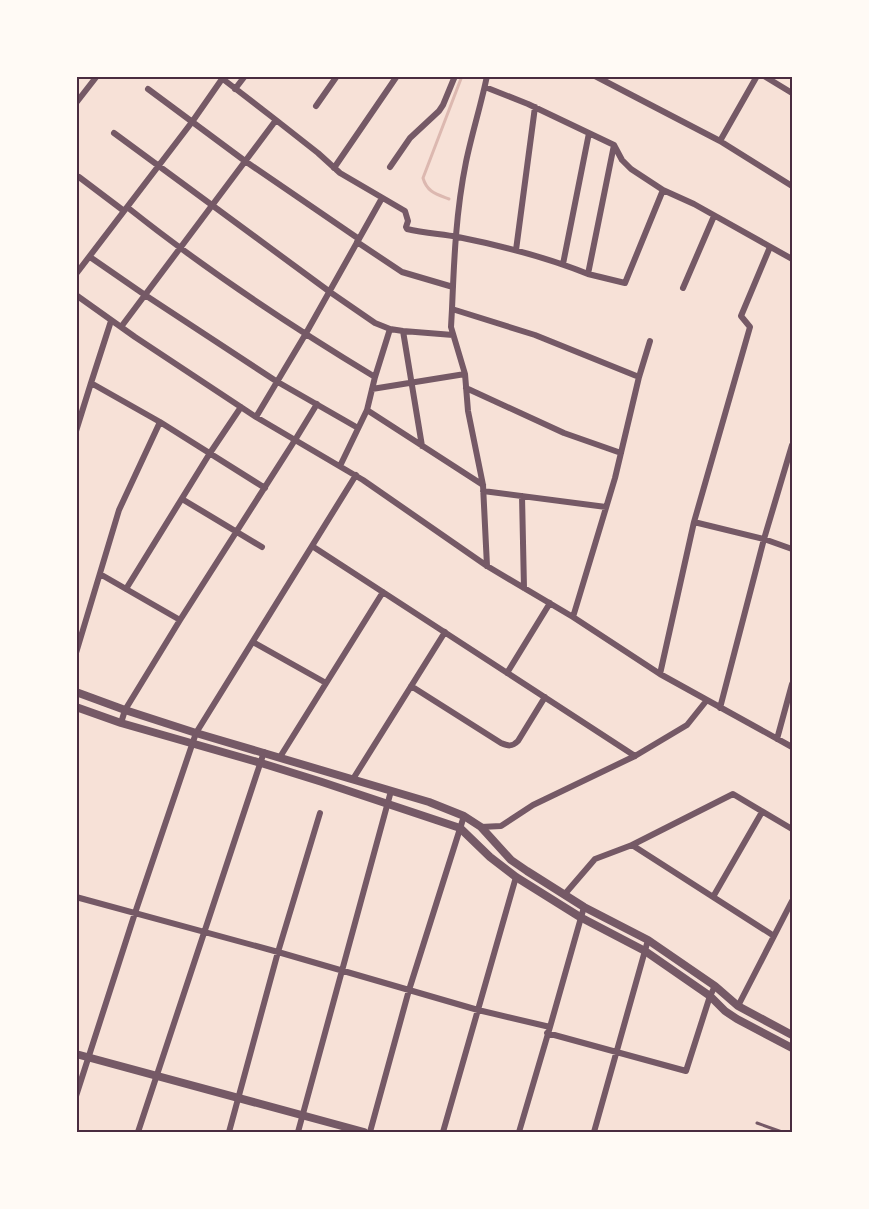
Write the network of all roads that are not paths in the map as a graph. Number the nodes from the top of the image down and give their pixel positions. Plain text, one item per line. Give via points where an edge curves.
1 (97, 76) edge
2 (245, 76) edge
3 (337, 76) edge
4 (397, 76) edge
5 (455, 76) edge
6 (487, 76) edge
7 (595, 76) edge
8 (757, 76) edge
9 (764, 76) edge
10 (221, 78) edge
11 (485, 87) junction
12 (148, 89) dead end
13 (235, 89) junction
14 (792, 92) edge
15 (76, 103) edge
16 (316, 106) dead end
17 (535, 107) junction
18 (276, 120) junction
19 (192, 122) junction
20 (114, 133) dead end
21 (590, 133) junction
22 (720, 141) junction
23 (614, 145) junction
24 (245, 161) junction
25 (158, 165) junction
26 (390, 167) dead end
27 (334, 168) junction
28 (79, 177) dead end
29 (792, 186) edge
30 (663, 190) junction
31 (382, 198) junction
32 (212, 206) junction
33 (126, 209) junction
34 (714, 216) junction
35 (455, 237) junction
36 (358, 241) junction
37 (770, 247) junction
38 (179, 249) junction
39 (516, 250) junction
40 (90, 257) junction
41 (792, 259) edge
42 (563, 264) junction
43 (76, 274) edge
44 (588, 274) junction
45 (453, 287) junction
46 (683, 288) dead end
47 (330, 292) junction
48 (76, 295) edge
49 (145, 295) junction
50 (452, 309) junction
51 (111, 321) junction
52 (121, 327) junction
53 (390, 329) junction
54 (403, 331) junction
55 (305, 335) junction
56 (453, 335) junction
57 (650, 341) dead end
58 (465, 374) junction
59 (375, 377) junction
60 (639, 377) junction
61 (276, 381) junction
62 (91, 383) junction
63 (411, 383) junction
64 (466, 388) junction
65 (372, 389) junction
66 (317, 404) junction
67 (242, 407) junction
68 (367, 410) junction
69 (256, 417) junction
70 (160, 422) junction
71 (358, 428) junction
72 (76, 431) edge
73 (295, 440) junction
74 (792, 445) edge
75 (422, 446) junction
76 (210, 453) junction
77 (621, 453) junction
78 (340, 466) junction
79 (356, 476) junction
80 (265, 488) junction
81 (483, 488) junction
82 (522, 496) junction
83 (182, 499) junction
84 (606, 507) junction
85 (694, 522) junction
86 (237, 531) junction
87 (764, 539) junction
88 (312, 546) junction
89 (262, 547) dead end
90 (792, 549) edge
91 (487, 566) junction
92 (100, 574) junction
93 (524, 588) junction
94 (126, 589) junction
95 (383, 592) junction
96 (550, 603) junction
97 (573, 617) junction
98 (180, 621) junction
99 (445, 632) junction
100 (253, 642) junction
101 (76, 653) edge
102 (507, 672) junction
103 (660, 674) junction
104 (326, 683) junction
105 (792, 684) edge
106 (411, 687) junction
107 (76, 692) edge
108 (544, 697) junction
109 (707, 699) junction
110 (76, 707) edge
111 (720, 708) junction
112 (125, 711) junction
113 (121, 723) junction
114 (196, 733) junction
115 (777, 739) junction
116 (193, 744) junction
117 (792, 747) edge
118 (264, 752) junction
119 (635, 756) junction
120 (280, 757) junction
121 (261, 763) junction
122 (353, 779) junction
123 (391, 791) junction
124 (388, 803) junction
125 (762, 812) junction
126 (320, 813) dead end
127 (464, 816) junction
128 (481, 827) junction
129 (460, 828) junction
130 (792, 829) edge
131 (632, 845) junction
132 (516, 877) junction
133 (564, 895) junction
134 (76, 897) edge
135 (712, 897) junction
136 (792, 901) edge
137 (584, 907) junction
138 (135, 914) junction
139 (580, 917) junction
140 (204, 933) junction
141 (774, 936) junction
142 (648, 940) junction
143 (645, 951) junction
144 (278, 952) junction
145 (342, 971) junction
146 (715, 986) junction
147 (409, 990) junction
148 (710, 996) junction
149 (738, 1006) junction
150 (478, 1010) junction
151 (549, 1030) junction
152 (792, 1035) edge
153 (792, 1048) edge
154 (617, 1052) junction
155 (76, 1054) edge
156 (89, 1057) junction
157 (157, 1076) junction
158 (76, 1096) edge
159 (238, 1098) junction
160 (303, 1116) junction
161 (757, 1123) dead end
162 (138, 1132) edge
163 (229, 1132) edge
164 (298, 1132) edge
165 (364, 1132) edge
166 (370, 1132) edge
167 (443, 1132) edge
168 (519, 1132) edge
169 (594, 1132) edge
170 (783, 1132) edge

1 - 15 street
2 - 13 street
3 - 16 street
4 - 27 street
5 - 26 street via 443,105 410,138
6 - 11 street
7 - 22 street
8 - 22 street
9 - 14 street
10 - 13 street
10 - 19 street
11 - 17 street
11 - 35 street via 466,162
12 - 19 street
13 - 18 street
17 - 21 street
17 - 39 street
18 - 24 street
18 - 27 street
19 - 24 street
19 - 25 street
20 - 25 street
21 - 23 street
21 - 42 street
22 - 29 street
23 - 30 street via 631,169
23 - 44 street
24 - 32 street
24 - 36 street
25 - 32 street
25 - 33 street
27 - 31 street
28 - 33 street
30 - 34 street
30 - 44 street via 625,283
31 - 35 street via 405,211 407,229
31 - 36 street
32 - 38 street
32 - 47 street
33 - 38 street
33 - 40 street
34 - 37 street
34 - 46 street
35 - 39 street
35 - 45 street
36 - 45 street via 402,272
36 - 47 street
37 - 41 street
37 - 85 street via 741,316 750,327
38 - 49 street
38 - 55 street
39 - 42 street
40 - 43 street
40 - 49 street
42 - 44 street
45 - 50 street
47 - 53 street via 366,318
47 - 55 street
48 - 51 street
49 - 52 street
49 - 61 street
50 - 56 street
50 - 60 street via 535,335
51 - 52 street
51 - 62 street
52 - 67 street
53 - 54 street
53 - 59 street
54 - 56 street
54 - 63 street
55 - 59 street
55 - 61 street
56 - 58 street
57 - 60 street
58 - 63 street
58 - 64 street
59 - 65 street
60 - 77 street
61 - 66 street
61 - 69 street
62 - 70 street
62 - 72 street
63 - 65 street
63 - 75 street
64 - 77 street via 564,433
64 - 81 street
65 - 68 street
66 - 71 street
66 - 73 street
67 - 69 street
67 - 76 street
68 - 71 street
68 - 75 street
69 - 73 street
70 - 76 street
70 - 92 street via 119,510
71 - 78 street
73 - 78 street
73 - 80 street
74 - 87 street
75 - 81 street
76 - 80 street
76 - 83 street
77 - 84 street
78 - 79 street
79 - 88 street
79 - 91 street
80 - 86 street
81 - 82 street
81 - 91 street
82 - 84 street
82 - 93 street
83 - 86 street
83 - 94 street
84 - 97 street
85 - 87 street
85 - 103 street
86 - 89 street
86 - 98 street
87 - 90 street
87 - 111 street
88 - 95 street
88 - 100 street
91 - 93 street
92 - 94 street
92 - 101 street
93 - 96 street
94 - 98 street
95 - 99 street
95 - 104 street
96 - 97 street
96 - 102 street
97 - 103 street
98 - 112 street
99 - 102 street
99 - 106 street
100 - 104 street
100 - 114 street
102 - 108 street
103 - 109 street
104 - 120 street
105 - 115 street
106 - 108 street via 511,746 518,741
106 - 122 street
107 - 112 street
108 - 119 street
109 - 111 street
109 - 119 street via 687,725
110 - 113 street
111 - 115 street
112 - 113 street
112 - 114 street
113 - 116 street
114 - 116 street
114 - 118 street
115 - 117 street
116 - 121 street
116 - 138 street
118 - 120 street
118 - 121 street
119 - 128 street via 533,805 501,826
120 - 122 street
121 - 124 street
121 - 140 street
122 - 123 street
123 - 124 street
123 - 127 street
124 - 129 street
124 - 145 street
125 - 130 street
125 - 131 street via 733,794
125 - 135 street
126 - 144 street
127 - 128 street
127 - 129 street
128 - 133 street via 511,860
129 - 132 street
129 - 147 street
131 - 133 street via 596,859
131 - 135 street
132 - 139 street
132 - 150 street
133 - 137 street
134 - 138 street
135 - 141 street
136 - 141 street
137 - 139 street
137 - 142 street
138 - 140 street
138 - 156 street
139 - 143 street
139 - 151 street
140 - 144 street
140 - 157 street
141 - 149 street
142 - 143 street
142 - 146 street
143 - 148 street
143 - 154 street
144 - 145 street
144 - 159 street
145 - 147 street
145 - 160 street
146 - 148 street
146 - 149 street
147 - 150 street
147 - 166 street
148 - 153 street via 737,1019
148 - 154 street via 686,1071
149 - 152 street
150 - 151 street
150 - 167 street
151 - 154 street
151 - 168 street
154 - 169 street
155 - 156 street
156 - 157 street
156 - 158 street
157 - 159 street
157 - 162 street
159 - 160 street
159 - 163 street
160 - 164 street
160 - 165 street
161 - 170 lane

